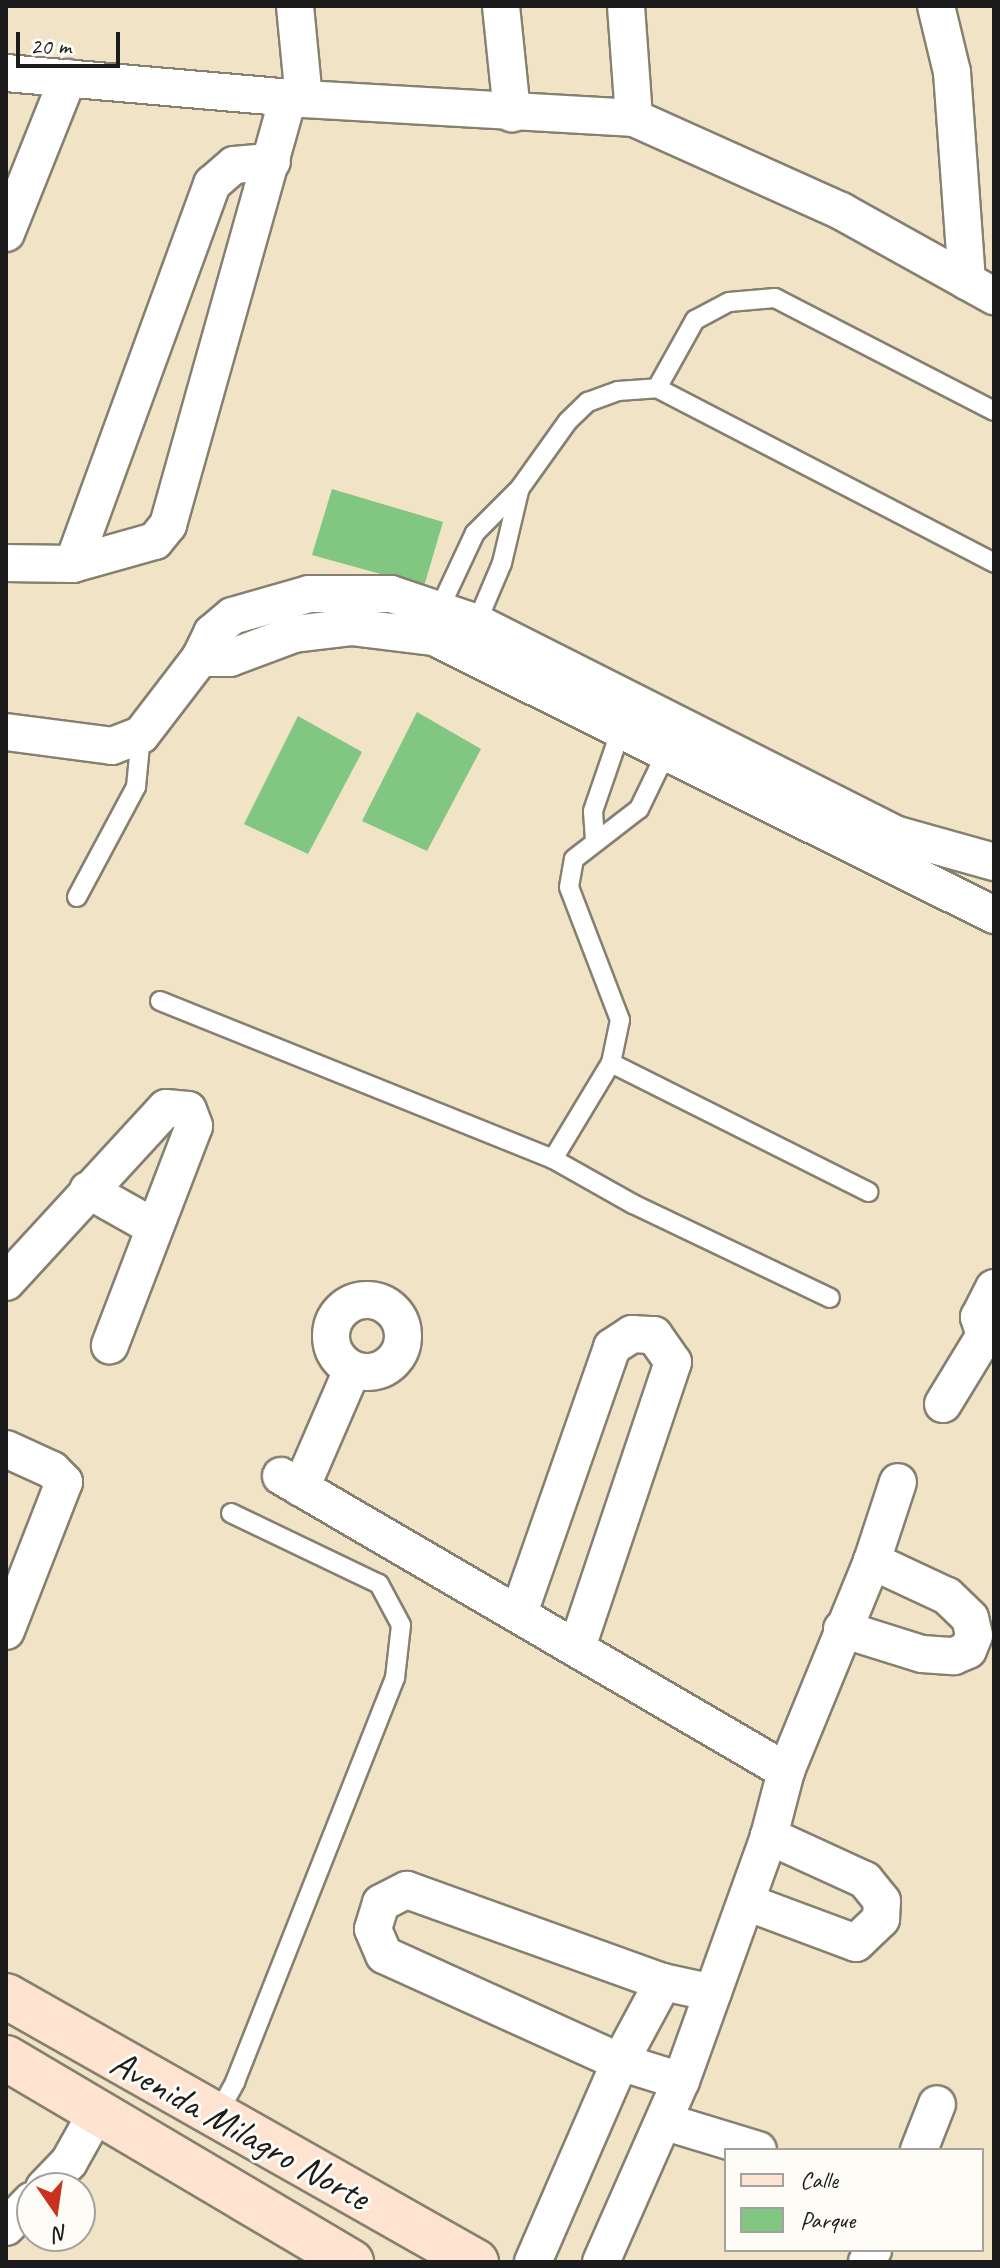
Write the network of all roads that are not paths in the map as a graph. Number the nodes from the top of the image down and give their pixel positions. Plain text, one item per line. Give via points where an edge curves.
1 (295, 6) edge
2 (501, 6) edge
3 (626, 6) edge
4 (936, 6) edge
5 (6, 73) edge
6 (68, 78) junction
7 (296, 98) junction
8 (512, 113) junction
9 (634, 118) junction
10 (272, 162) junction
11 (6, 233) edge
12 (981, 288) edge
13 (657, 388) junction
14 (994, 411) edge
15 (520, 488) junction
16 (6, 563) edge
17 (994, 563) edge
18 (73, 564) junction
19 (391, 594) junction
20 (280, 602) junction
21 (433, 622) junction
22 (386, 631) junction
23 (294, 634) junction
24 (471, 638) junction
25 (200, 658) junction
26 (626, 717) junction
27 (6, 732) edge
28 (141, 735) junction
29 (673, 740) junction
30 (595, 840) junction
31 (994, 862) edge
32 (77, 897) dead end
33 (994, 915) edge
34 (160, 1001) dead end
35 (611, 1063) junction
36 (553, 1159) junction
37 (88, 1190) junction
38 (869, 1192) dead end
39 (154, 1227) junction
40 (6, 1282) edge
41 (994, 1288) edge
42 (830, 1298) dead end
43 (990, 1338) edge
44 (110, 1345) dead end
45 (352, 1370) dead end
46 (943, 1404) dead end
47 (6, 1449) edge
48 (898, 1482) dead end
49 (231, 1513) dead end
50 (872, 1561) junction
51 (519, 1613) junction
52 (842, 1629) junction
53 (6, 1631) edge
54 (577, 1647) junction
55 (786, 1771) junction
56 (769, 1836) junction
57 (746, 1902) junction
58 (663, 1982) junction
59 (713, 1993) junction
60 (6, 1996) edge
61 (6, 2058) edge
62 (620, 2062) junction
63 (681, 2081) junction
64 (937, 2104) dead end
65 (97, 2112) junction
66 (215, 2118) junction
67 (666, 2122) junction
68 (751, 2148) edge
69 (920, 2148) edge
70 (59, 2172) edge
71 (351, 2262) edge
72 (476, 2262) edge
73 (533, 2262) edge
74 (601, 2262) edge

1 - 7 street
2 - 8 street
3 - 9 street
4 - 12 street via 952,72
5 - 6 street
6 - 7 street
6 - 11 street
7 - 8 street
7 - 10 street
8 - 9 street
9 - 12 street via 841,211
10 - 18 street via 234,165 212,184
10 - 18 street via 168,525 155,541
13 - 14 lane via 695,320 729,302 775,298
13 - 15 lane via 618,391 588,402
13 - 17 lane
15 - 21 lane via 475,533
15 - 24 lane via 502,563
16 - 18 street
19 - 20 street via 309,594
19 - 21 street
19 - 22 street
20 - 23 street
20 - 25 street via 232,616 212,633
21 - 22 street
21 - 24 street
22 - 23 street via 351,627
23 - 25 street via 230,658
24 - 26 street
25 - 28 street
26 - 29 street
26 - 30 lane via 593,811
27 - 28 street via 112,746
28 - 32 lane via 136,787
29 - 30 lane via 639,809
29 - 31 street via 894,834
29 - 33 street
30 - 35 lane via 574,859 569,887 620,1020
34 - 36 lane
35 - 36 lane
35 - 38 lane
36 - 42 lane via 633,1204
37 - 39 street
37 - 39 street via 166,1108 188,1110 194,1126
37 - 40 street
39 - 44 street
41 - 43 street via 979,1317
43 - 46 street
45 - 51 street via 291,1482
47 - 53 street via 64,1482
48 - 50 street
49 - 66 lane via 379,1584 401,1625 395,1678 235,2082
50 - 52 street
50 - 52 street via 947,1596 970,1618 974,1635 968,1650 954,1656 922,1654
51 - 54 street
51 - 54 street via 612,1347 632,1334 654,1335 673,1362
52 - 55 street
54 - 55 street
55 - 56 street
56 - 57 street
56 - 57 street via 865,1880 882,1901 881,1919 856,1943
57 - 59 street
58 - 59 street
58 - 62 street
58 - 62 street via 407,1890 381,1903 373,1929 384,1955
59 - 63 street
60 - 66 main road, Avenida Milagro Norte
61 - 65 main road, Avenida Milagro Norte
62 - 63 street
62 - 73 street
63 - 67 street
64 - 69 street
65 - 70 street
65 - 71 main road, Avenida Milagro Norte
66 - 72 main road, Avenida Milagro Norte
67 - 68 street
67 - 74 street

